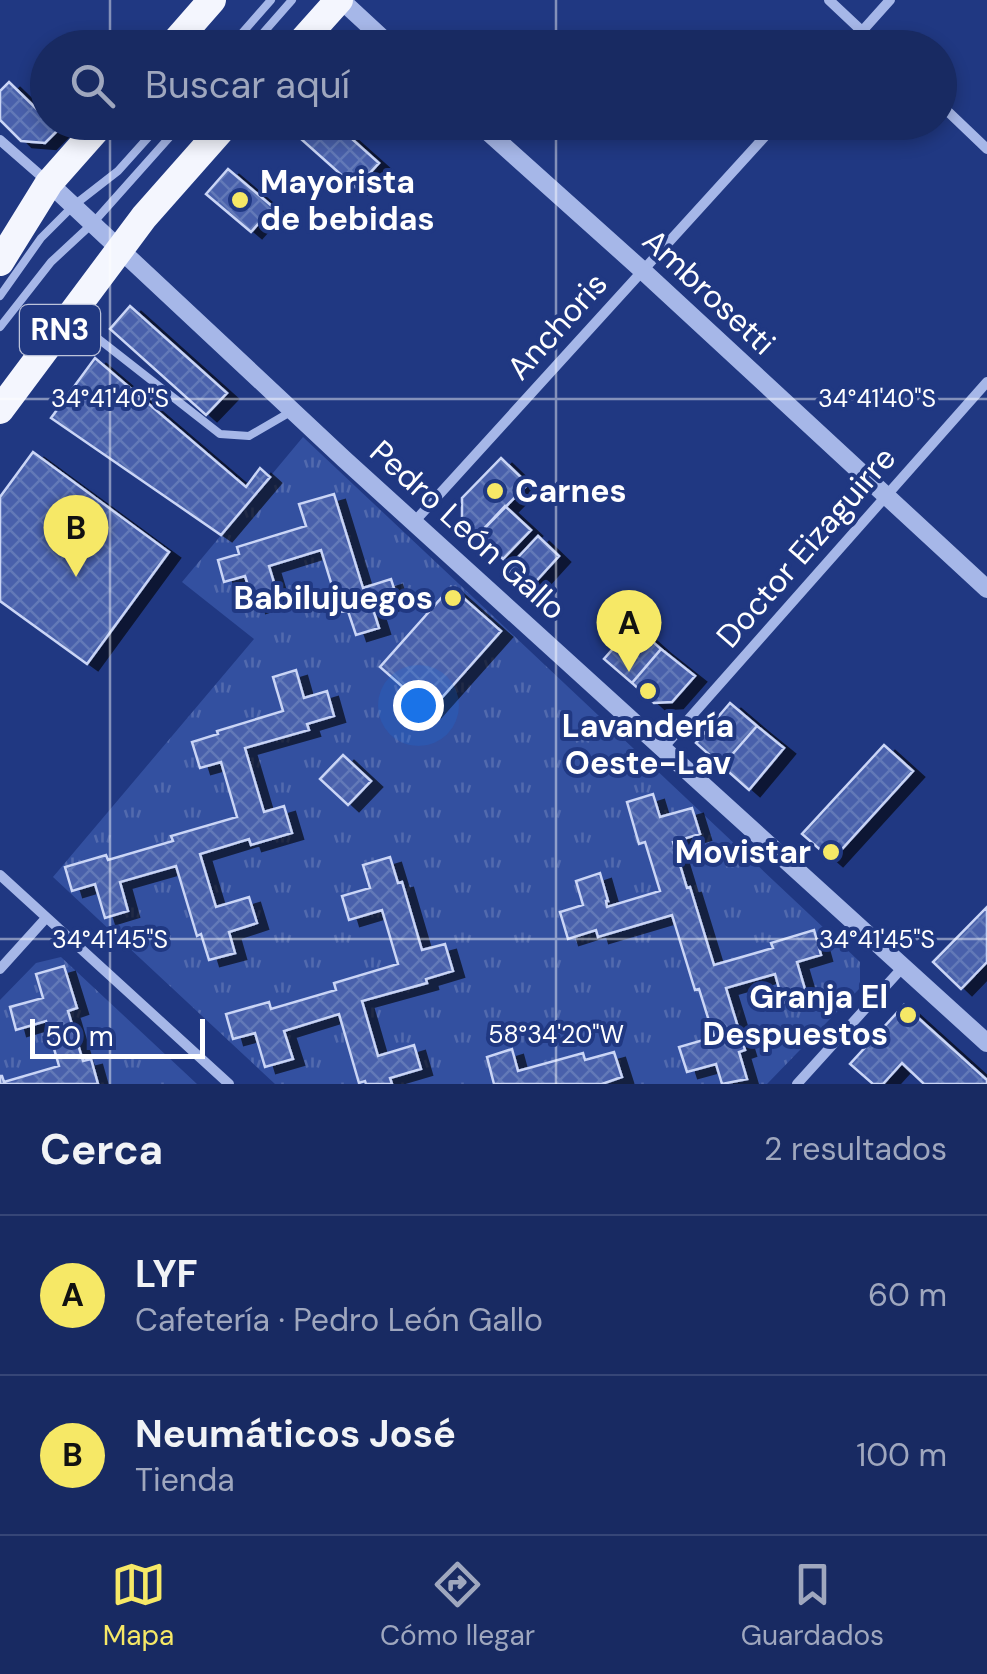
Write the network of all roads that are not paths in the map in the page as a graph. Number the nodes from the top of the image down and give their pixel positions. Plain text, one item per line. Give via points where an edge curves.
1 (212, 0) edge
2 (272, 0) edge
3 (292, 0) edge
4 (340, 0) edge
5 (829, 0) edge
6 (890, 0) edge
7 (186, 30) edge
8 (245, 30) edge
9 (266, 30) edge
10 (312, 30) edge
11 (374, 30) edge
12 (861, 30) edge
13 (863, 30) edge
14 (957, 120) edge
15 (0, 140) edge
16 (88, 140) edge
17 (146, 140) edge
18 (167, 140) edge
19 (212, 140) edge
20 (497, 140) edge
21 (761, 140) edge
22 (987, 148) edge
23 (49, 183) junction
24 (74, 206) junction
25 (93, 223) junction
26 (120, 249) junction
27 (0, 262) edge
28 (642, 270) junction
29 (0, 296) edge
30 (70, 316) junction
31 (0, 327) edge
32 (987, 382) edge
33 (0, 410) edge
34 (293, 411) junction
35 (886, 495) junction
36 (414, 520) junction
37 (987, 589) edge
38 (664, 747) junction
39 (0, 875) edge
40 (46, 918) junction
41 (0, 968) edge
42 (903, 968) junction
43 (987, 1043) edge
44 (229, 1084) edge
45 (797, 1084) edge

1 - 7 highway
2 - 8 lane
3 - 9 lane
4 - 10 highway
4 - 11 street
5 - 12 street
6 - 13 street
14 - 22 street
15 - 23 street, Pedro León Gallo
16 - 23 highway, RN3
17 - 24 lane
18 - 25 lane
19 - 26 highway, RN3
20 - 28 street, Ambrosetti
21 - 28 street, Anchoris
23 - 24 street, Pedro León Gallo
23 - 27 highway, RN3
24 - 25 street, Pedro León Gallo
24 - 29 lane via 41,238
25 - 26 street, Pedro León Gallo
25 - 31 lane via 51,262
26 - 30 highway, RN3
26 - 34 street, Pedro León Gallo
28 - 35 street, Ambrosetti
28 - 36 street, Anchoris
30 - 33 highway, RN3
30 - 34 lane via 220,434 250,436
32 - 35 street, Doctor Eizaguirre
34 - 36 street, Pedro León Gallo
35 - 37 street, Ambrosetti
35 - 38 street, Doctor Eizaguirre
36 - 38 street, Pedro León Gallo
38 - 42 street, Pedro León Gallo
39 - 40 street
40 - 41 street
40 - 44 street
42 - 43 street, Pedro León Gallo
42 - 45 street

